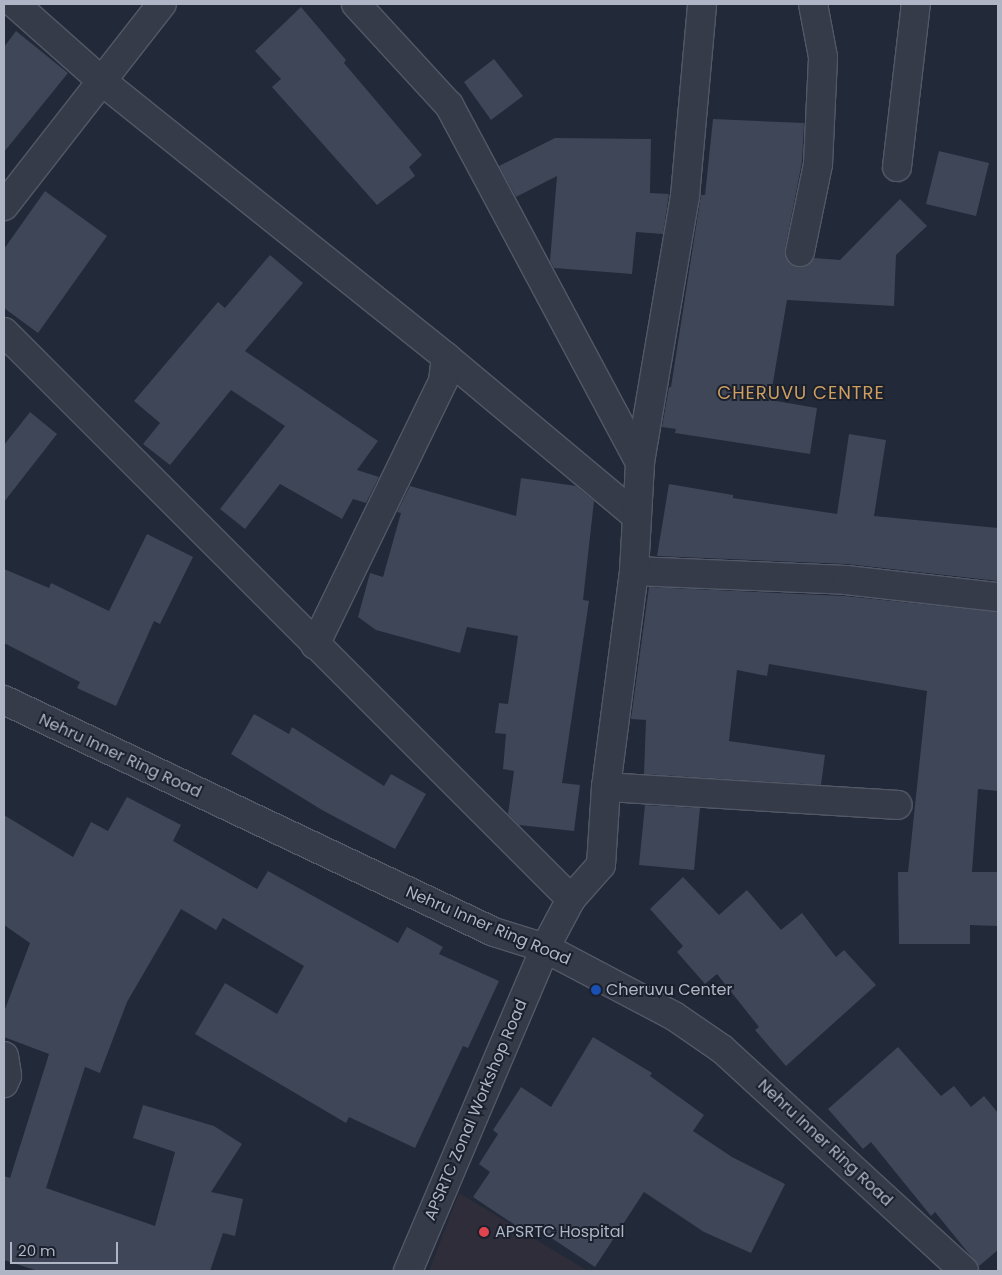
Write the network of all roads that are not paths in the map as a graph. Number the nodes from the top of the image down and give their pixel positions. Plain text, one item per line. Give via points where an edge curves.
1 (15, 4) edge
2 (162, 4) edge
3 (356, 4) edge
4 (702, 4) edge
5 (813, 4) edge
6 (916, 4) edge
7 (103, 82) junction
8 (897, 167) dead end
9 (4, 206) edge
10 (800, 252) dead end
11 (4, 332) edge
12 (446, 357) junction
13 (640, 462) junction
14 (636, 516) junction
15 (634, 571) junction
16 (998, 597) edge
17 (315, 645) junction
18 (4, 700) edge
19 (606, 787) junction
20 (897, 805) dead end
21 (571, 899) junction
22 (545, 948) junction
23 (4, 1056) edge
24 (4, 1083) edge
25 (408, 1271) edge
26 (964, 1271) edge

1 - 7 street
2 - 7 street
3 - 13 street via 449,105
4 - 13 street, APSRTC Zonal Workshop Road via 685,196
5 - 10 street via 823,57 818,164
6 - 8 street
7 - 9 street
7 - 12 street
11 - 17 street
12 - 14 street
12 - 17 street via 443,381
13 - 14 street, APSRTC Zonal Workshop Road
14 - 15 street, APSRTC Zonal Workshop Road
15 - 16 street via 846,580
15 - 19 street, APSRTC Zonal Workshop Road
17 - 21 street
18 - 22 street, Nehru Inner Ring Road via 494,932
19 - 20 street
19 - 21 street, APSRTC Zonal Workshop Road via 602,865
21 - 22 street, APSRTC Zonal Workshop Road
22 - 25 street, APSRTC Zonal Workshop Road
22 - 26 street, Nehru Inner Ring Road via 674,1016 722,1049
23 - 24 street via 7,1076

